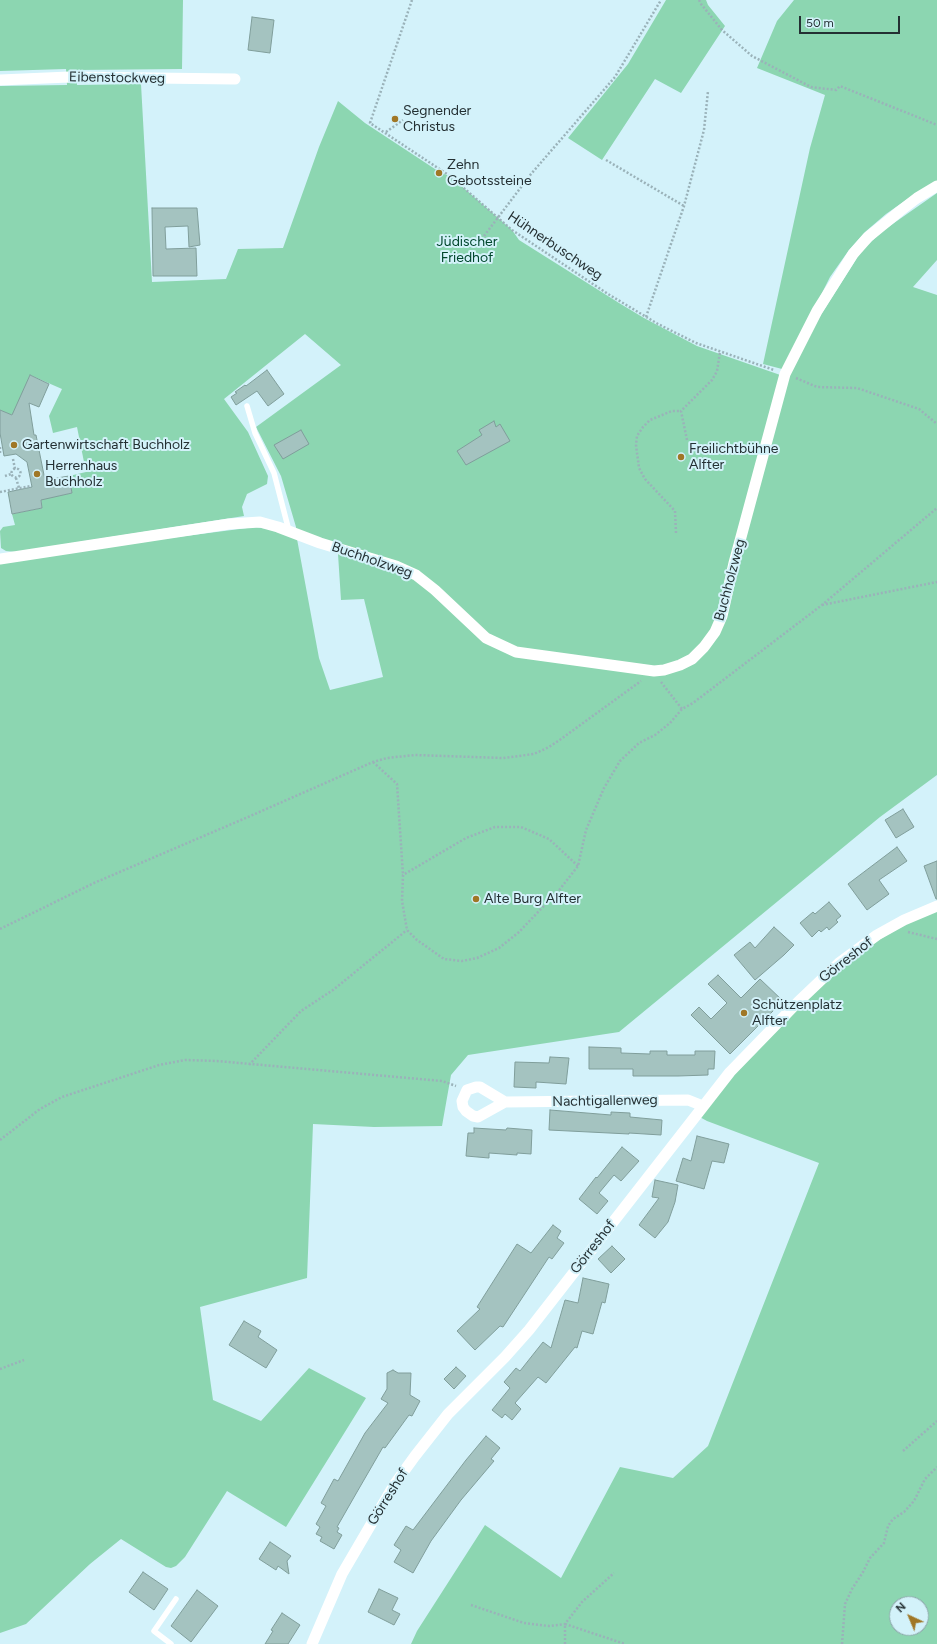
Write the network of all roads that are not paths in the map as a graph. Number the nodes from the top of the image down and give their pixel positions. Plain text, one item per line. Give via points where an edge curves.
1 (235, 79) dead end
2 (0, 80) edge
3 (937, 186) edge
4 (247, 406) dead end
5 (289, 531) junction
6 (0, 559) edge
7 (937, 906) edge
8 (505, 1102) junction
9 (703, 1106) junction
10 (176, 1598) dead end
11 (170, 1644) edge
12 (312, 1644) edge

1 - 2 street, Eibenstockweg via 69,76
3 - 5 street, Buchholzweg via 917,198 868,237 853,254 817,311 785,374 718,625 710,640 692,659 673,668 654,671 516,652 486,638 416,575
4 - 5 lane via 255,433 274,473
5 - 6 street, Buchholzweg via 260,522 240,523
7 - 9 street, Görreshof via 877,935 839,963 730,1072
8 - 8 street, Nachtigallenweg via 480,1087 467,1090 462,1101 463,1107 474,1116
8 - 9 street, Nachtigallenweg via 688,1100
9 - 12 street, Görreshof via 529,1330 448,1414 415,1456 394,1485 342,1574
10 - 11 lane via 154,1631

